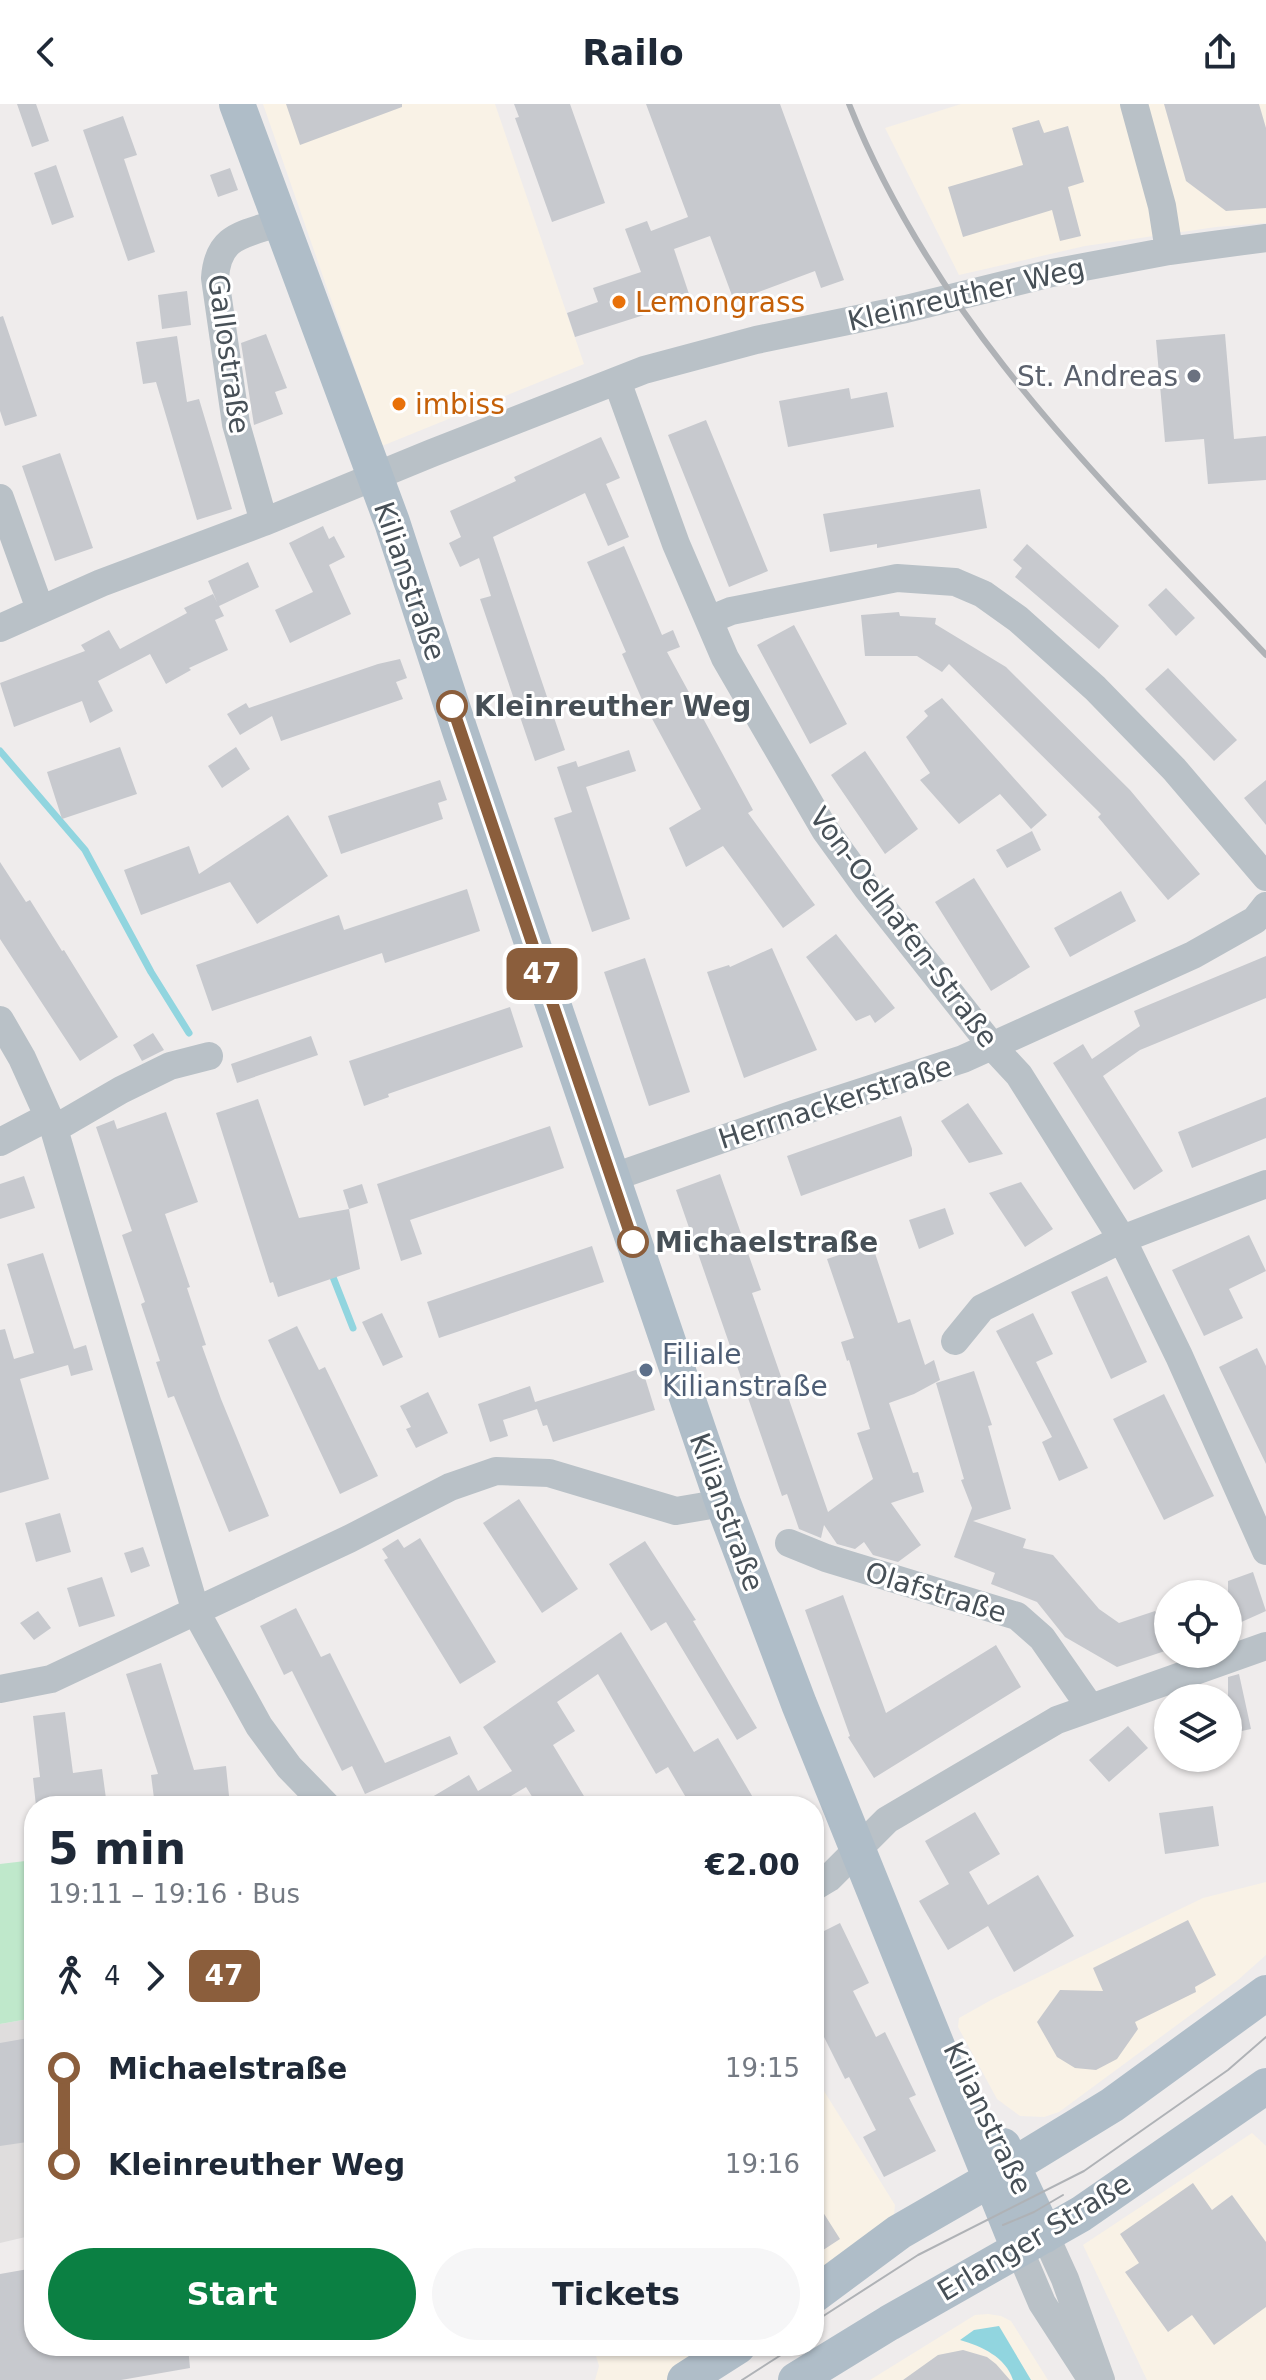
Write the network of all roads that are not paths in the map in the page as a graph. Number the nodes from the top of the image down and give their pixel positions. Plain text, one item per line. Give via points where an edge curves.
1 (237, 104) edge
2 (1134, 104) edge
3 (281, 222) junction
4 (1266, 238) edge
5 (1169, 251) junction
6 (617, 381) junction
7 (375, 477) junction
8 (0, 498) edge
9 (264, 522) junction
10 (40, 609) junction
11 (709, 620) junction
12 (0, 628) edge
13 (1266, 877) edge
14 (1266, 906) edge
15 (0, 1020) edge
16 (992, 1046) junction
17 (209, 1056) dead end
18 (51, 1123) junction
19 (0, 1142) edge
20 (611, 1178) junction
21 (1266, 1184) edge
22 (1122, 1239) junction
23 (955, 1341) dead end
24 (723, 1503) junction
25 (789, 1543) dead end
26 (1266, 1551) edge
27 (196, 1612) junction
28 (1266, 1646) edge
29 (0, 1689) edge
30 (1090, 1707) junction
31 (317, 1796) edge
32 (857, 1850) junction
33 (824, 1881) edge
34 (1266, 1993) edge
35 (1266, 2086) edge
36 (1002, 2173) junction
37 (1032, 2242) junction
38 (824, 2288) edge
39 (722, 2356) edge
40 (685, 2380) edge
41 (796, 2380) edge
42 (1092, 2380) edge
43 (1101, 2380) edge

1 - 3 main road, Kilianstraße
2 - 5 street
3 - 7 main road, Kilianstraße
3 - 9 street, Gallostraße via 225,245 215,278 236,424
4 - 5 street, Kleinreuther Weg
5 - 6 street, Kleinreuther Weg via 756,340
6 - 7 street, Kleinreuther Weg
6 - 11 street, Von-Oelhafen-Straße
7 - 9 street, Kleinreuther Weg
7 - 20 main road, Kilianstraße
8 - 10 street
9 - 10 street, Kleinreuther Weg
10 - 12 street, Kleinreuther Weg
11 - 13 street via 897,578 955,582 983,594 1095,688 1174,769
11 - 16 street, Von-Oelhafen-Straße via 732,670 825,830
14 - 16 street, Herrnackerstraße via 1255,920 1193,955
15 - 18 street
16 - 20 street, Herrnackerstraße
16 - 22 street, Von-Oelhafen-Straße via 1019,1075
17 - 18 street via 170,1066
18 - 19 street
18 - 27 street
20 - 24 main road, Kilianstraße
21 - 22 street
22 - 23 street via 982,1308
22 - 26 street, Von-Oelhafen-Straße
24 - 27 street via 676,1511 549,1473 496,1471 450,1487
24 - 32 main road, Kilianstraße
25 - 30 street, Olafstraße via 1017,1616 1042,1638
27 - 29 street via 51,1679
27 - 31 street via 259,1726
28 - 30 street
30 - 32 street via 1007,1747 887,1820
32 - 33 street
32 - 36 main road, Kilianstraße via 905,1961 940,2019
34 - 36 main road via 1081,2125
35 - 37 main road, Erlanger Straße via 1111,2195
36 - 37 main road, Kilianstraße
36 - 38 main road via 899,2232
37 - 41 main road, Erlanger Straße
37 - 42 street via 1042,2303
37 - 43 street via 1065,2279
39 - 40 main road

